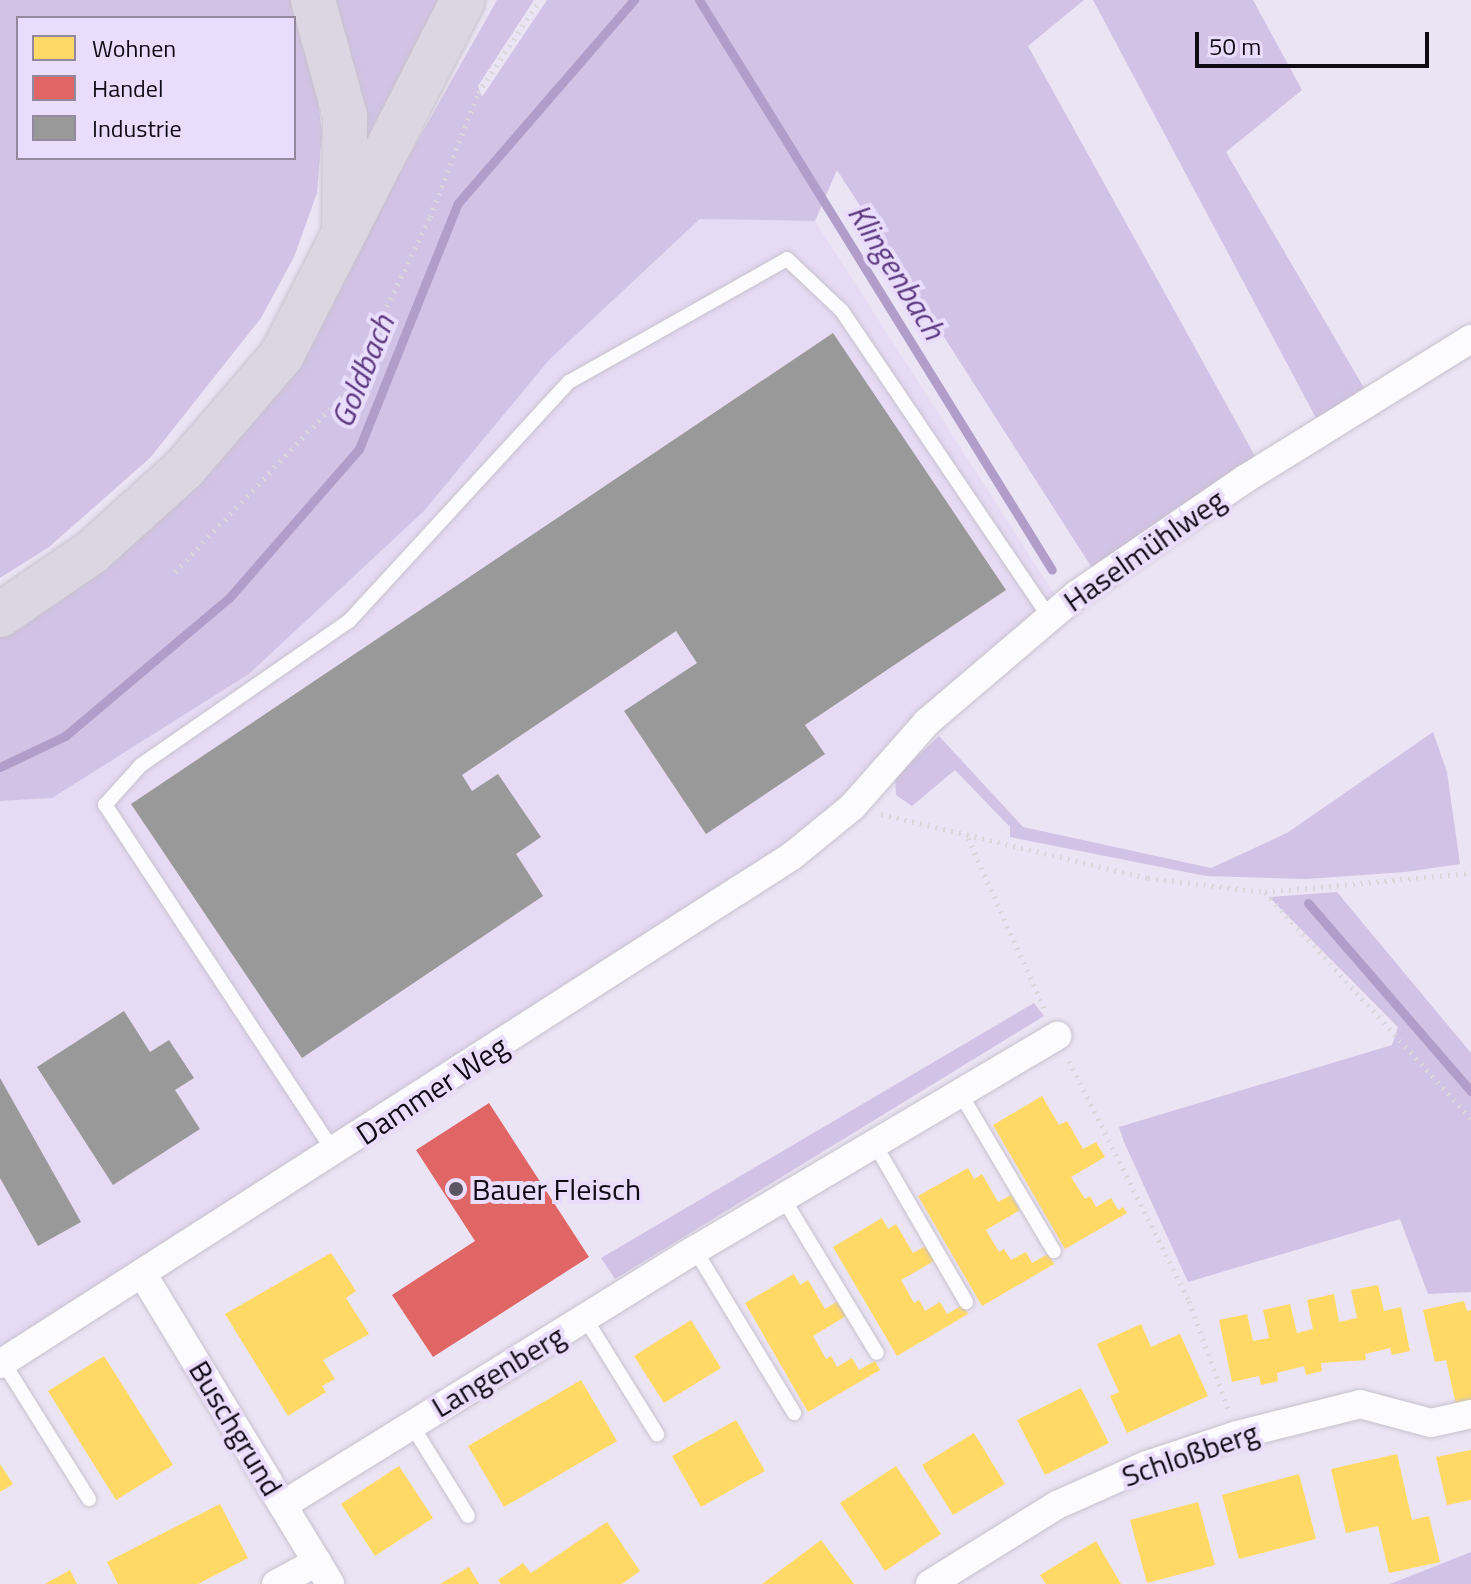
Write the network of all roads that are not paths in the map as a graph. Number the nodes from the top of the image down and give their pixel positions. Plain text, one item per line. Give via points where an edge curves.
1 (313, 0) edge
2 (463, 0) edge
3 (344, 233) junction
4 (1471, 339) edge
5 (0, 615) edge
6 (1049, 617) junction
7 (853, 806) joint
8 (1057, 1036) road end
9 (960, 1093) junction
10 (874, 1143) junction
11 (334, 1152) junction
12 (783, 1198) junction
13 (695, 1250) junction
14 (1054, 1251) dead end
15 (142, 1273) junction
16 (966, 1302) dead end
17 (585, 1318) junction
18 (877, 1353) dead end
19 (1, 1363) edge
20 (794, 1413) dead end
21 (1471, 1414) edge
22 (411, 1423) junction
23 (657, 1434) dead end
24 (89, 1499) dead end
25 (283, 1505) junction
26 (468, 1516) dead end
27 (323, 1573) edge
28 (276, 1584) edge
29 (930, 1584) edge

1 - 3 highway via 345,116
2 - 3 highway
3 - 5 highway via 282,355 184,469 92,552
4 - 6 street, Haselmühlweg via 1245,479
6 - 7 street, Haselmühlweg via 927,722
6 - 11 lane via 842,311 787,259 569,382 349,621 141,765 105,805
7 - 11 street, Dammer Weg via 792,856
8 - 9 street, Langenberg
9 - 10 street, Langenberg
9 - 14 lane
10 - 12 street, Langenberg
10 - 16 lane
11 - 15 street, Dammer Weg
12 - 13 street, Langenberg
12 - 18 lane
13 - 17 street, Langenberg
13 - 20 lane
15 - 19 street, Dammer Weg
15 - 25 street, Buschgrund
17 - 22 street, Langenberg
17 - 23 lane, Langenberg
19 - 24 lane, Dammer Weg
21 - 29 street, Schloßberg via 1431,1423 1360,1404 1237,1435 1147,1465 1057,1505
22 - 25 street, Langenberg
22 - 26 lane, Langenberg
25 - 27 street, Buschgrund
27 - 28 street

